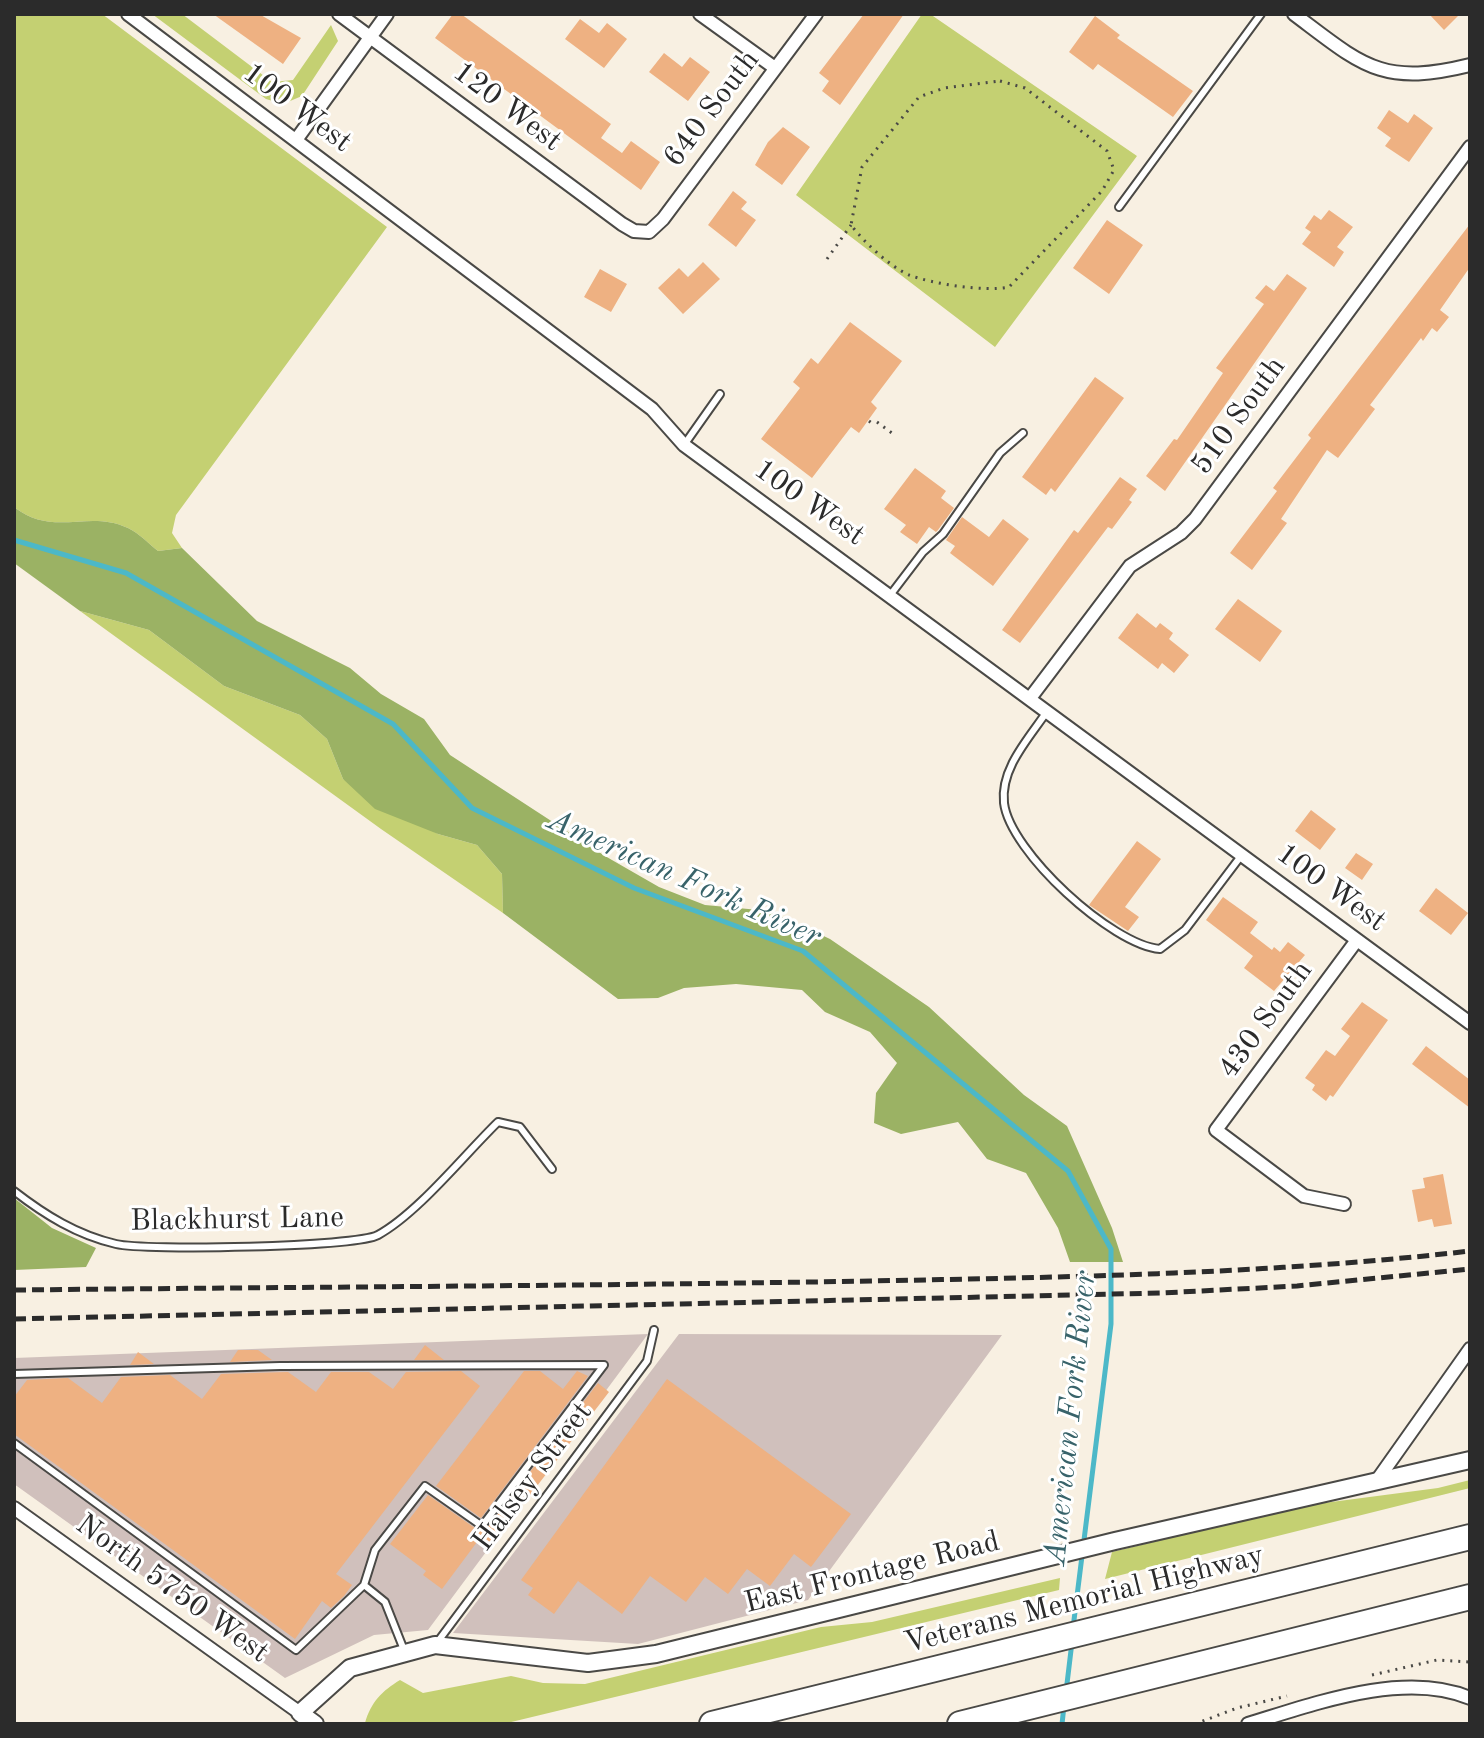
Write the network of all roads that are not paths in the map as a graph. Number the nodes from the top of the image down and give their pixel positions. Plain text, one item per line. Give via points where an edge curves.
1 (128, 14) edge
2 (339, 14) edge
3 (387, 14) edge
4 (700, 14) edge
5 (816, 14) edge
6 (1261, 14) edge
7 (1294, 14) edge
8 (370, 38) junction
9 (1470, 65) edge
10 (775, 68) junction
11 (296, 140) junction
12 (1470, 147) edge
13 (1119, 207) dead end
14 (649, 232) joint
15 (720, 394) dead end
16 (1023, 433) dead end
17 (684, 445) junction
18 (891, 594) junction
19 (1031, 697) junction
20 (1048, 710) junction
21 (1242, 855) junction
22 (1357, 940) junction
23 (1470, 1023) edge
24 (552, 1169) dead end
25 (14, 1191) edge
26 (1344, 1204) dead end
27 (654, 1330) dead end
28 (1470, 1349) edge
29 (14, 1374) edge
30 (14, 1443) edge
31 (1470, 1460) edge
32 (1378, 1479) junction
33 (14, 1508) edge
34 (1470, 1537) edge
35 (364, 1585) junction
36 (1470, 1597) edge
37 (435, 1645) junction
38 (406, 1653) junction
39 (1470, 1698) edge
40 (300, 1713) junction
41 (315, 1724) edge
42 (712, 1724) edge
43 (960, 1724) edge
44 (1248, 1724) edge

1 - 11 street, 100 West
2 - 8 street, 120 West
3 - 8 street
4 - 10 street
5 - 10 street, 640 South
6 - 13 lane
7 - 9 street via 1355,60 1381,71 1410,75
8 - 11 street
8 - 14 street, 120 West via 622,224
10 - 14 street, 640 South
11 - 17 street, 100 West via 652,409
12 - 19 street, 510 South via 1195,519 1130,566
15 - 17 lane
16 - 18 lane via 1000,453 943,534
17 - 18 street, 100 West
18 - 19 street, 100 West
19 - 20 street, 100 West
20 - 21 street, 100 West
20 - 21 lane via 1006,777 1004,802 1009,824 1025,848 1086,910 1129,941 1160,949 1185,930
21 - 22 street, 100 West
22 - 23 street, 100 West
22 - 26 street, 430 South via 1216,1130 1304,1196
24 - 25 lane, Blackhurst Lane via 520,1127 498,1122 411,1213 375,1237 303,1245 117,1245 50,1219
27 - 37 lane, Halsey Street via 647,1361
28 - 32 street
29 - 35 lane via 604,1365 482,1526 425,1486 375,1550
30 - 35 lane via 296,1650
31 - 32 street, East Frontage Road
32 - 37 street, East Frontage Road via 656,1654 588,1663
33 - 40 street, North 5750 West
34 - 42 highway, Veterans Memorial Highway
35 - 38 lane via 385,1602
36 - 43 highway
37 - 38 street, East Frontage Road
38 - 40 street, East Frontage Road via 350,1668
39 - 44 street via 1415,1685 1314,1704
40 - 41 street

